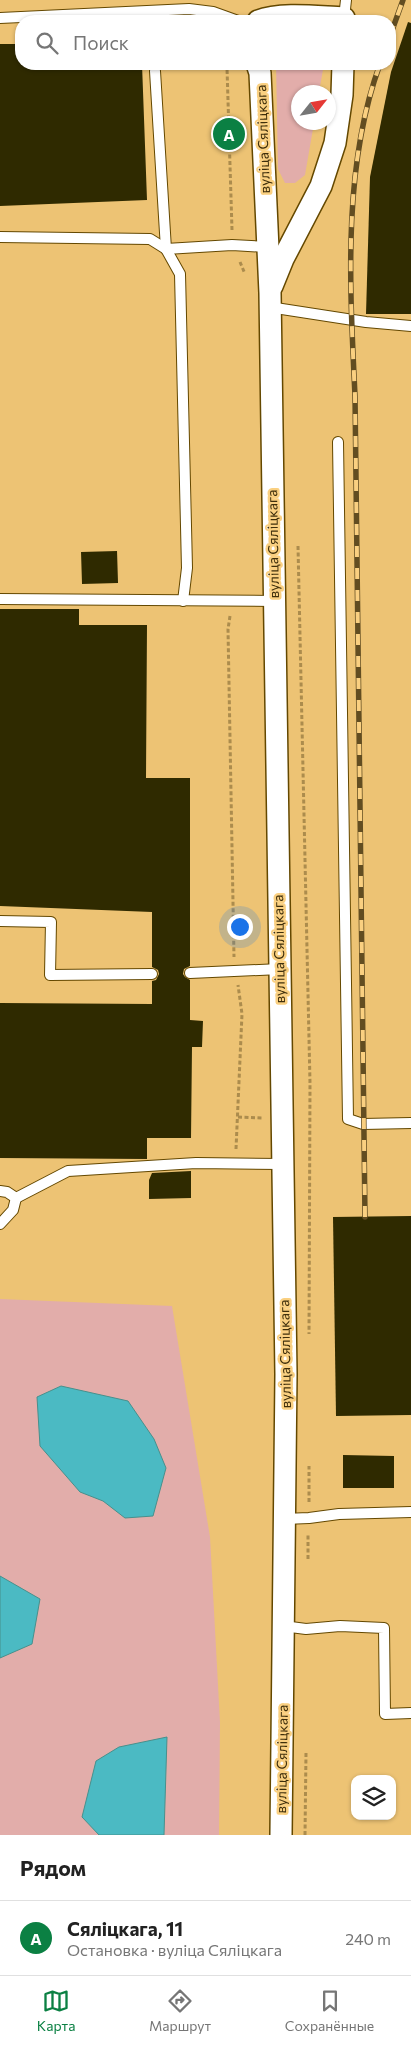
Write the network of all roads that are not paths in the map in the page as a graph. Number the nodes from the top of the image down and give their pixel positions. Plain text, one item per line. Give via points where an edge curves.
1 (136, 0) edge
2 (137, 11) junction
3 (345, 13) edge
4 (59, 15) edge
5 (221, 15) edge
6 (315, 15) edge
7 (15, 17) edge
8 (0, 18) edge
9 (259, 70) edge
10 (343, 70) edge
11 (155, 71) dead end
12 (0, 237) edge
13 (267, 246) junction
14 (166, 249) junction
15 (270, 300) junction
16 (411, 326) edge
17 (338, 442) dead end
18 (0, 599) edge
19 (183, 601) junction
20 (274, 601) junction
21 (0, 921) edge
22 (280, 969) junction
23 (190, 972) dead end
24 (152, 974) dead end
25 (411, 1123) edge
26 (282, 1164) junction
27 (0, 1191) edge
28 (16, 1198) junction
29 (0, 1224) edge
30 (411, 1512) edge
31 (284, 1519) junction
32 (283, 1626) junction
33 (411, 1713) edge
34 (281, 1835) edge

1 - 2 lane
2 - 4 lane
2 - 5 lane via 190,9
3 - 6 street
7 - 8 lane
9 - 13 street, вуліца Сяліцкага
10 - 15 street via 336,143 322,186 283,259
11 - 14 lane
12 - 14 lane via 150,239
13 - 14 lane
13 - 15 street, вуліца Сяліцкага
14 - 19 lane via 180,274 187,568
15 - 16 lane via 366,322
15 - 20 street, вуліца Сяліцкага
17 - 25 lane via 348,1119 364,1124
18 - 19 lane
19 - 20 lane
20 - 22 street, вуліца Сяліцкага
21 - 24 lane via 51,922 50,975
22 - 23 lane
22 - 26 street, вуліца Сяліцкага
26 - 28 lane via 179,1164 68,1171
26 - 31 street, вуліца Сяліцкага via 286,1374
27 - 28 lane
28 - 29 lane via 13,1210
30 - 31 lane
31 - 32 street, вуліца Сяліцкага
32 - 33 lane via 306,1629 340,1626 384,1628 385,1714
32 - 34 street, вуліца Сяліцкага

